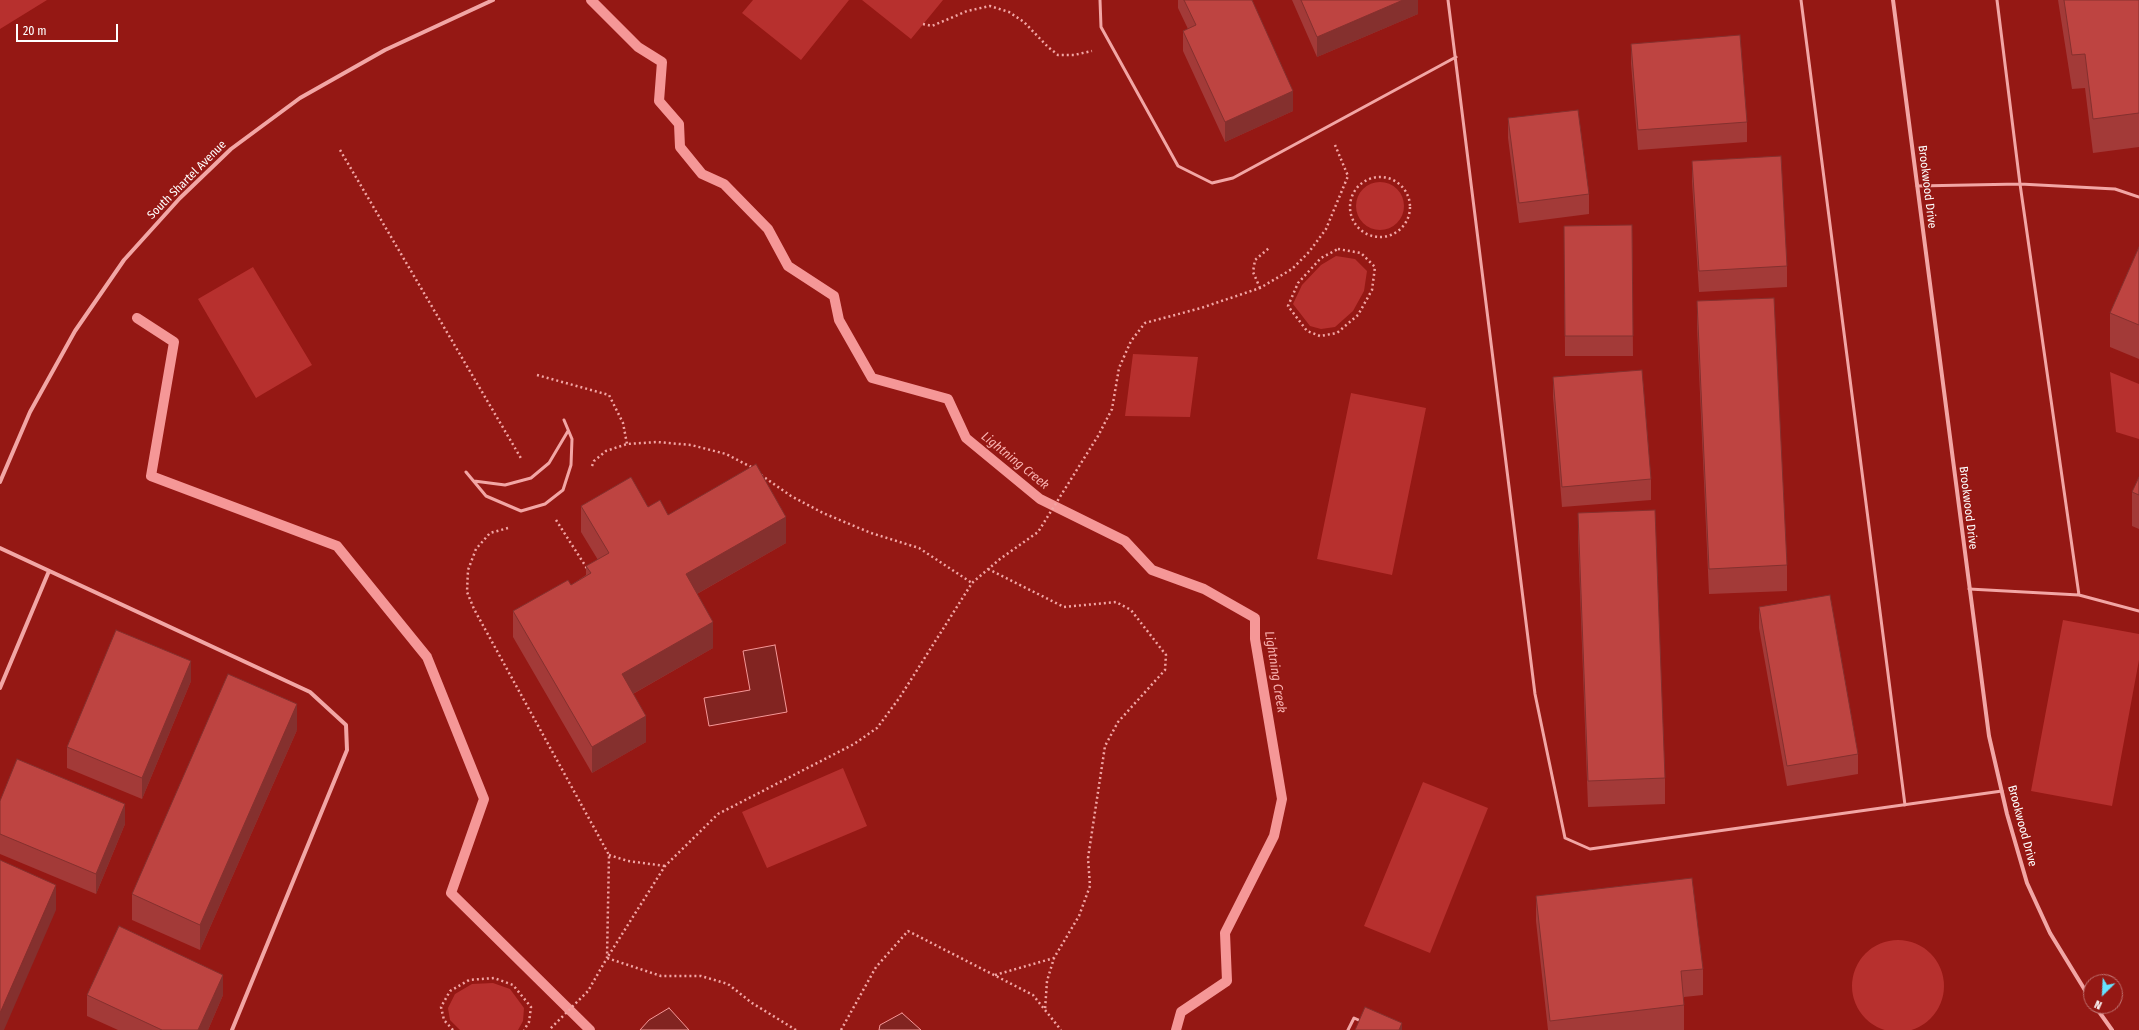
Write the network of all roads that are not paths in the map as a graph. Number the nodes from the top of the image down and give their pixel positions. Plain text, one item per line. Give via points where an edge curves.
1 (493, 0) edge
2 (1100, 0) edge
3 (1448, 0) edge
4 (1801, 0) edge
5 (1893, 0) edge
6 (1997, 0) edge
7 (1456, 57) junction
8 (2020, 184) junction
9 (1917, 186) junction
10 (2139, 197) edge
11 (564, 420) dead end
12 (568, 431) junction
13 (466, 472) dead end
14 (0, 482) edge
15 (474, 482) junction
16 (0, 548) edge
17 (49, 570) junction
18 (1969, 589) junction
19 (2079, 595) junction
20 (2139, 611) edge
21 (0, 688) edge
22 (2002, 791) junction
23 (1905, 805) junction
24 (2083, 987) edge
25 (2101, 1014) edge
26 (1367, 1024) edge
27 (232, 1030) edge
28 (1348, 1030) edge
29 (2112, 1030) edge

1 - 14 street, South Shartel Avenue via 385,50 300,98 230,149 180,198 124,260 75,331 30,412
2 - 7 lane via 1101,27 1178,166 1212,183 1233,178
3 - 7 lane
4 - 23 lane
5 - 9 street, Brookwood Drive
6 - 8 lane
7 - 23 lane via 1535,694 1565,838 1590,849
8 - 9 lane
8 - 10 lane via 2115,190
8 - 19 lane
9 - 18 street, Brookwood Drive
11 - 12 lane
12 - 15 lane via 549,463 531,478 505,485
12 - 15 lane via 572,439 571,465 563,490 545,504 521,511 486,496
13 - 15 lane
16 - 17 street
17 - 21 street
17 - 27 street via 310,692 346,725 347,750
18 - 19 lane
18 - 22 street, Brookwood Drive via 1989,736
19 - 20 lane
22 - 23 lane
22 - 24 street, Brookwood Drive via 2027,883 2050,933
25 - 29 street
26 - 28 lane via 1354,1018

